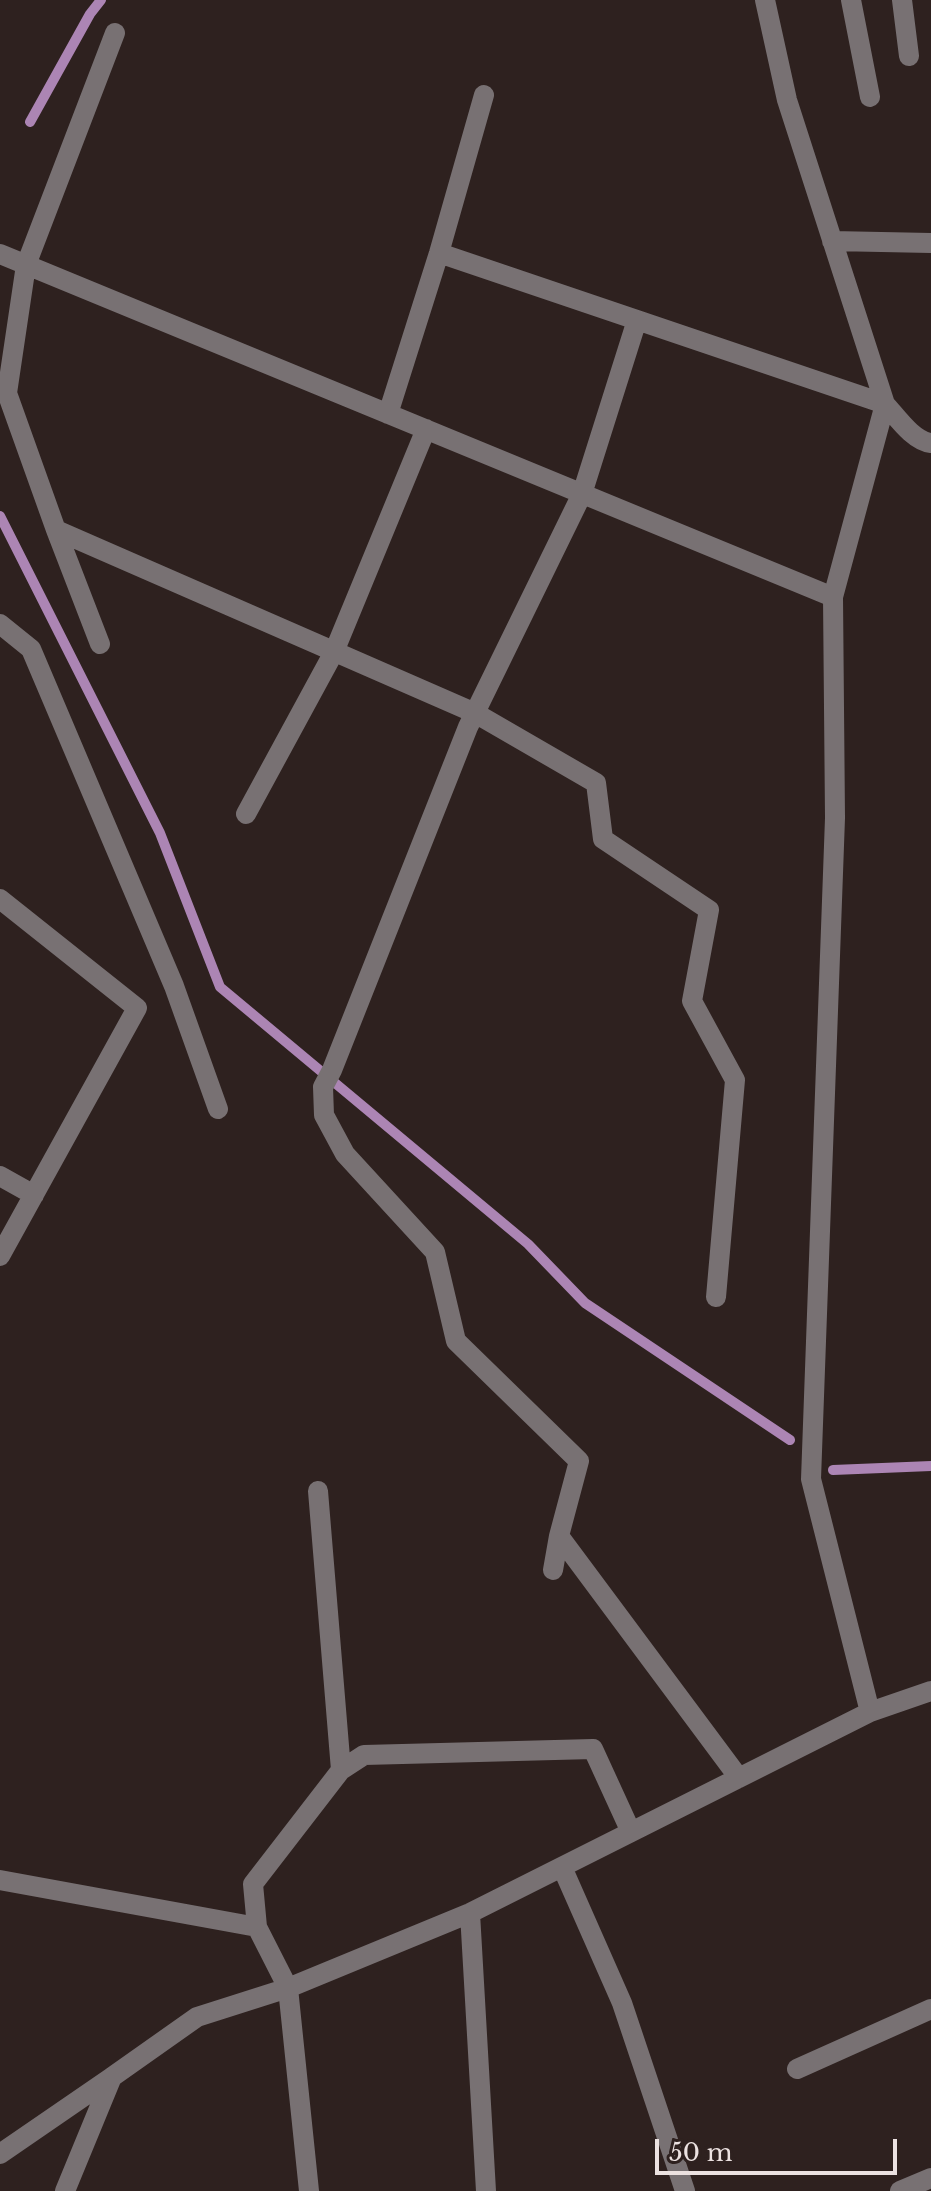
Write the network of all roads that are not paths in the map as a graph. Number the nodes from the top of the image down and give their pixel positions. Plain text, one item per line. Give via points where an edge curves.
1 (765, 0) edge
2 (851, 0) edge
3 (902, 0) edge
4 (115, 33) dead end
5 (909, 56) dead end
6 (484, 95) dead end
7 (870, 97) dead end
8 (832, 241) junction
9 (931, 243) edge
10 (439, 253) junction
11 (0, 254) edge
12 (26, 265) junction
13 (637, 320) junction
14 (885, 404) junction
15 (388, 414) junction
16 (426, 429) junction
17 (931, 443) edge
18 (582, 494) junction
19 (56, 530) junction
20 (833, 597) junction
21 (0, 624) edge
22 (100, 644) dead end
23 (334, 652) junction
24 (475, 713) junction
25 (246, 814) dead end
26 (0, 899) edge
27 (218, 1109) dead end
28 (0, 1176) edge
29 (34, 1195) junction
30 (0, 1256) edge
31 (716, 1297) dead end
32 (318, 1491) dead end
33 (559, 1536) junction
34 (553, 1570) dead end
35 (931, 1691) edge
36 (870, 1712) junction
37 (341, 1770) junction
38 (739, 1778) junction
39 (631, 1832) junction
40 (562, 1867) junction
41 (0, 1880) edge
42 (470, 1913) junction
43 (257, 1927) junction
44 (288, 1988) junction
45 (931, 2009) edge
46 (797, 2069) dead end
47 (112, 2077) junction
48 (0, 2154) edge
49 (931, 2178) edge
50 (65, 2191) edge
51 (309, 2191) edge
52 (486, 2191) edge
53 (685, 2191) edge
54 (900, 2191) edge

1 - 8 street via 787,100
2 - 7 street
3 - 5 street
4 - 12 street
6 - 10 street
8 - 9 street
8 - 14 street
10 - 13 street
10 - 15 street
11 - 12 street
12 - 15 street
12 - 19 street via 7,393
13 - 14 street
13 - 18 street
14 - 17 street via 914,434
14 - 20 street
15 - 16 street
16 - 18 street
16 - 23 street
18 - 20 street
18 - 24 street
19 - 22 street
19 - 23 street
20 - 36 street via 835,818 811,1479
21 - 27 street via 31,649 174,986
23 - 24 street
23 - 25 street
24 - 31 street via 596,783 603,839 709,910 692,1001 735,1080
24 - 33 street via 328,1078 324,1115 345,1154 435,1252 456,1341 579,1461
26 - 29 street via 137,1008
28 - 29 street
29 - 30 street
32 - 37 street
33 - 34 street
33 - 38 street
35 - 36 street
36 - 38 street
37 - 39 street via 364,1755 593,1749
37 - 43 street via 253,1884
38 - 39 street
39 - 40 street
40 - 42 street
40 - 53 street via 622,2003
41 - 43 street
42 - 44 street
42 - 52 street
43 - 44 street
44 - 47 street via 197,2017
44 - 51 street
45 - 46 street
47 - 48 street
47 - 50 street
49 - 54 street

